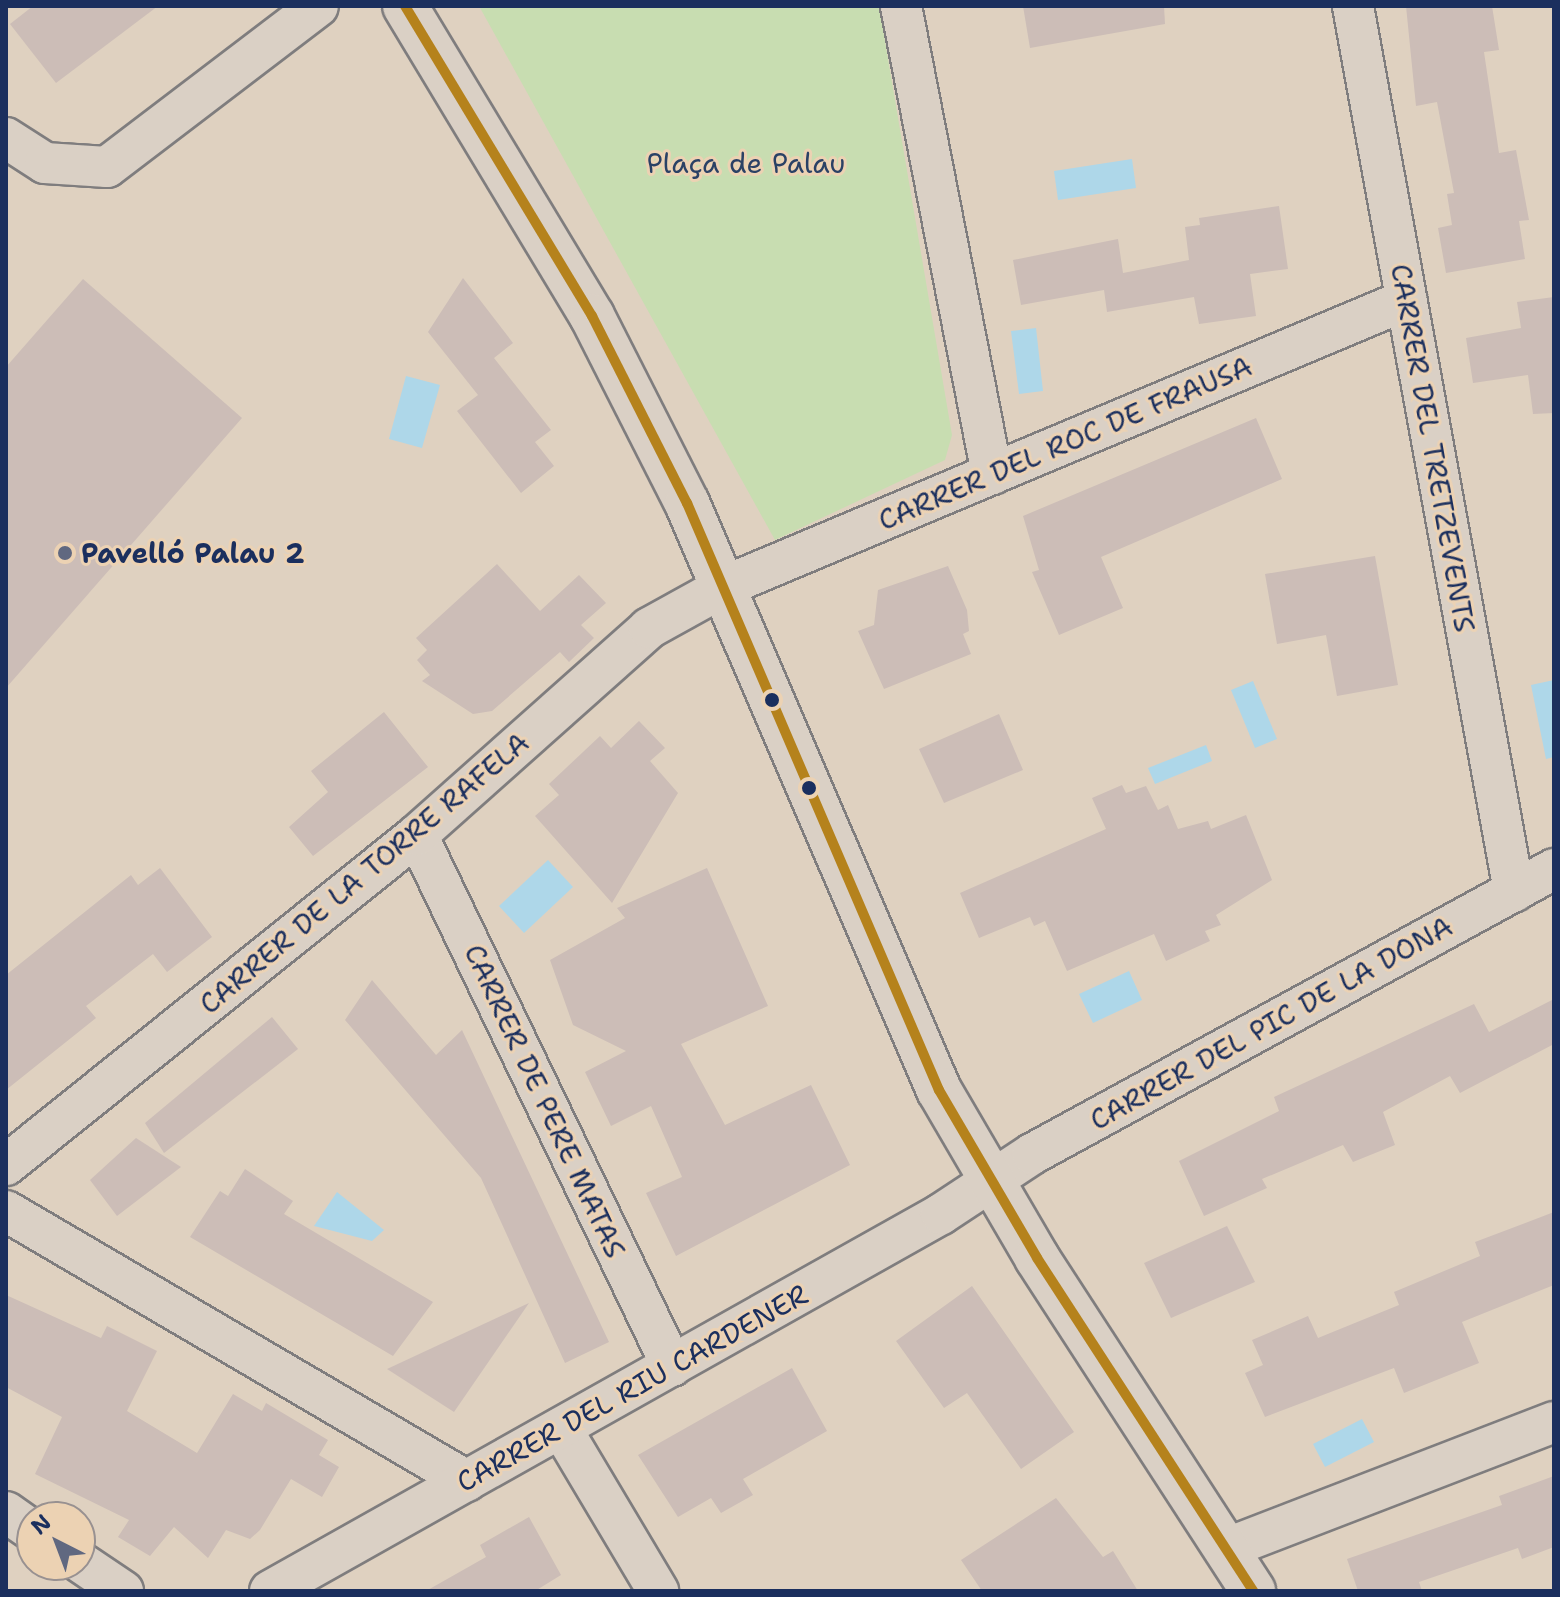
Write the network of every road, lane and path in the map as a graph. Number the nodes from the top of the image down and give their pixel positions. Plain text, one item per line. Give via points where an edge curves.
1 (318, 6) edge
2 (405, 6) edge
3 (901, 6) edge
4 (1353, 6) edge
5 (6, 138) edge
6 (1406, 300) junction
7 (992, 474) junction
8 (725, 586) junction
9 (417, 835) junction
10 (1554, 869) edge
11 (1514, 891) junction
12 (6, 1165) edge
13 (990, 1180) junction
14 (6, 1211) edge
15 (672, 1366) junction
16 (1554, 1422) edge
17 (561, 1428) junction
18 (467, 1481) junction
19 (1225, 1549) junction
20 (96, 1573) edge
21 (123, 1591) edge
22 (270, 1591) edge
23 (658, 1591) edge
24 (1253, 1591) edge

1 - 5 street via 107,167 45,163
2 - 8 street via 592,316
3 - 7 street
4 - 6 street, CARRER DEL TRETZEVENTS
6 - 7 street, CARRER DEL ROC DE FRAUSA
6 - 11 street, CARRER DEL TRETZEVENTS
7 - 8 street, CARRER DEL ROC DE FRAUSA
8 - 9 street, CARRER DE LA TORRE RAFELA via 649,628
8 - 13 street via 939,1090
9 - 12 street, CARRER DE LA TORRE RAFELA
9 - 15 street, CARRER DE PERE MATAS
10 - 11 street, CARRER DEL PIC DE LA DONA
11 - 13 street, CARRER DEL PIC DE LA DONA
13 - 15 street, CARRER DEL RIU CARDENER
13 - 19 street
14 - 18 street
15 - 17 street, CARRER DEL RIU CARDENER
16 - 19 street
17 - 18 street, CARRER DEL RIU CARDENER
17 - 23 street
18 - 22 street, CARRER DEL RIU CARDENER
19 - 24 street
20 - 21 street

